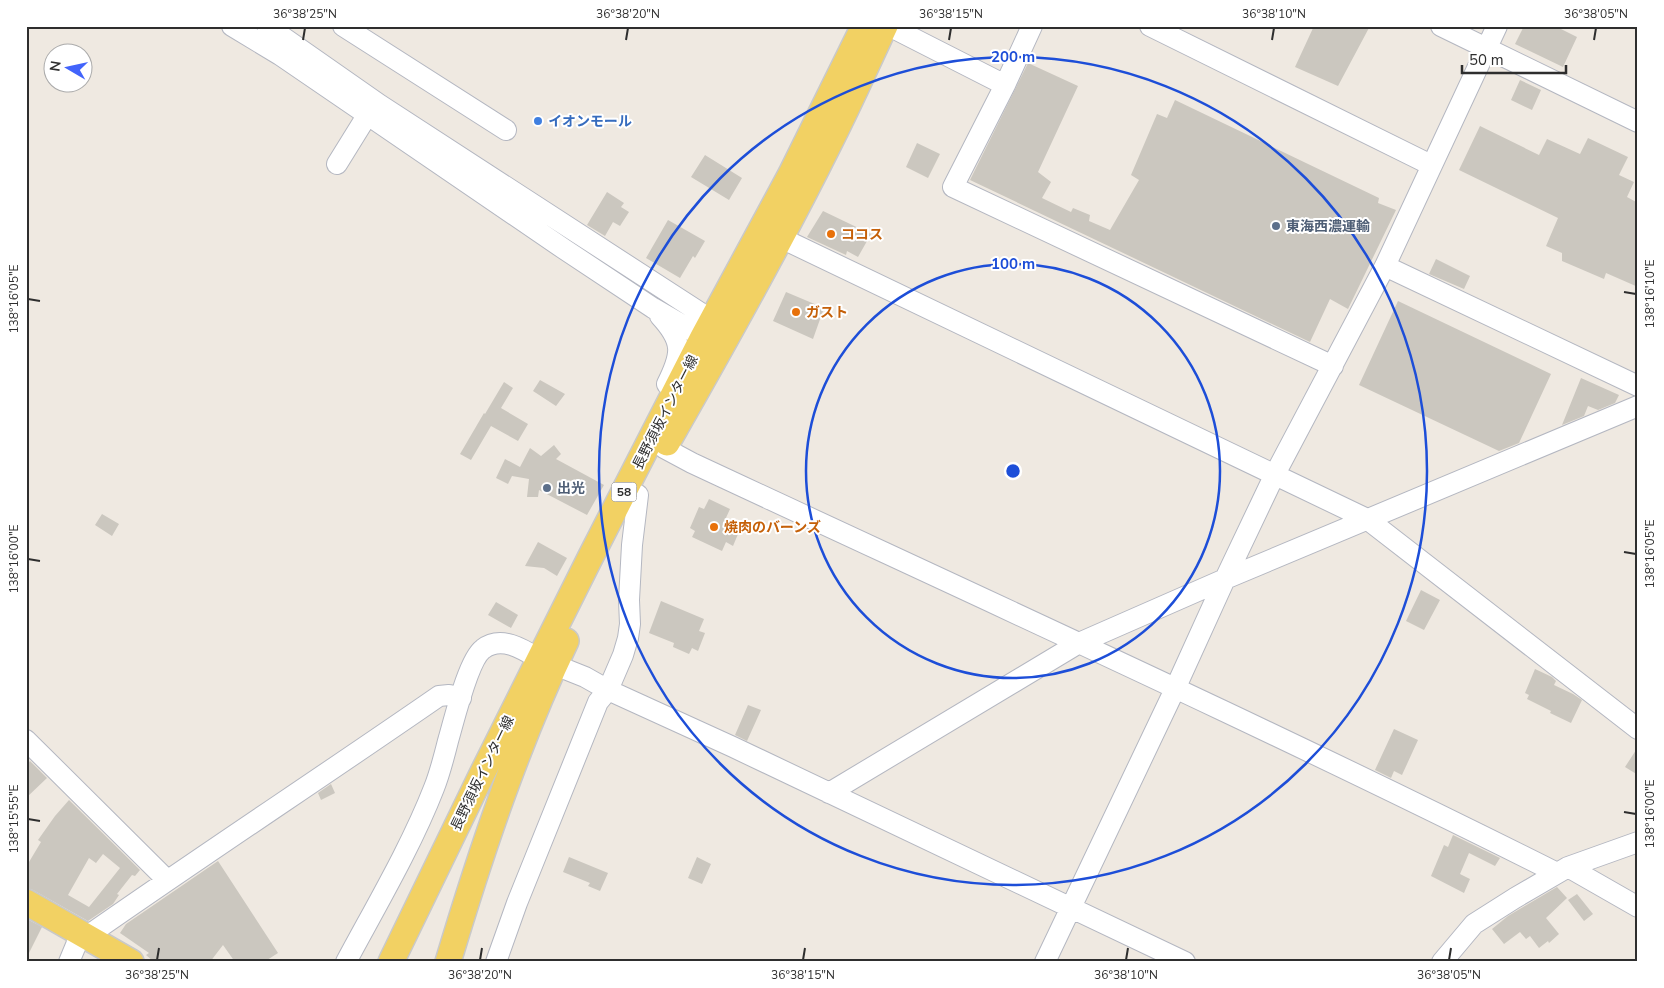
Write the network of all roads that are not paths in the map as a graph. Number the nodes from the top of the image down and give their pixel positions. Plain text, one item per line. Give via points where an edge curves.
1 (232, 26) edge
2 (243, 26) edge
3 (267, 26) edge
4 (343, 26) edge
5 (864, 26) edge
6 (887, 26) edge
7 (1032, 26) edge
8 (1150, 26) edge
9 (1441, 26) edge
10 (1497, 26) edge
11 (1487, 48) junction
12 (280, 55) junction
13 (1005, 85) junction
14 (368, 114) junction
15 (1638, 122) edge
16 (506, 130) dead end
17 (337, 164) dead end
18 (1431, 165) junction
19 (781, 238) junction
20 (1385, 266) junction
21 (653, 308) junction
22 (714, 333) junction
23 (1333, 366) junction
24 (1638, 386) edge
25 (1638, 406) edge
26 (664, 448) junction
27 (1275, 474) junction
28 (629, 498) junction
29 (1367, 519) junction
30 (1225, 579) junction
31 (1079, 643) junction
32 (547, 662) junction
33 (1175, 689) junction
34 (608, 690) junction
35 (461, 698) junction
36 (1638, 729) edge
37 (26, 740) edge
38 (829, 793) junction
39 (1638, 842) edge
40 (1563, 870) junction
41 (167, 880) junction
42 (26, 902) edge
43 (1638, 907) edge
44 (1071, 908) junction
45 (84, 935) junction
46 (69, 962) edge
47 (131, 962) edge
48 (346, 962) edge
49 (391, 962) edge
50 (448, 962) edge
51 (496, 962) edge
52 (1045, 962) edge
53 (1185, 962) edge
54 (1442, 962) edge

1 - 12 street
2 - 12 street
3 - 22 street
4 - 16 street
5 - 22 main road, 長野須坂インター線 / 58
6 - 13 street
6 - 19 main road, 長野須坂インター線 / 58
7 - 13 street
8 - 18 street
9 - 11 street
10 - 11 street
11 - 15 street
11 - 18 street
12 - 14 street
13 - 23 street via 953,187
14 - 17 street
14 - 21 street
18 - 20 street
19 - 22 main road, 長野須坂インター線 / 58
19 - 27 street
20 - 23 street
20 - 24 street
21 - 22 street
21 - 28 street via 672,330 677,340 678,356 637,442
22 - 26 main road, 長野須坂インター線 / 58
22 - 28 main road, 長野須坂インター線 / 58
23 - 27 street
25 - 29 street
26 - 28 main road, 長野須坂インター線 / 58
26 - 31 street
27 - 29 street
27 - 30 street
28 - 32 main road, 長野須坂インター線 / 58
28 - 34 street via 632,545 630,624 623,655
29 - 30 street
29 - 36 street
30 - 31 street
30 - 33 street
31 - 33 street
31 - 38 street
32 - 34 street
32 - 35 street via 509,644 500,643 482,649 472,665
32 - 49 main road, 長野須坂インター線 / 58
32 - 50 main road, 長野須坂インター線 / 58
33 - 40 street
33 - 44 street
34 - 38 street
34 - 51 street via 598,702
35 - 41 street via 439,696
35 - 48 street via 434,788 404,854
37 - 41 street
38 - 44 street
39 - 40 street
40 - 43 street
40 - 54 street via 1474,924
41 - 45 street
42 - 45 main road
44 - 52 street
44 - 53 street
45 - 46 street
45 - 47 main road

